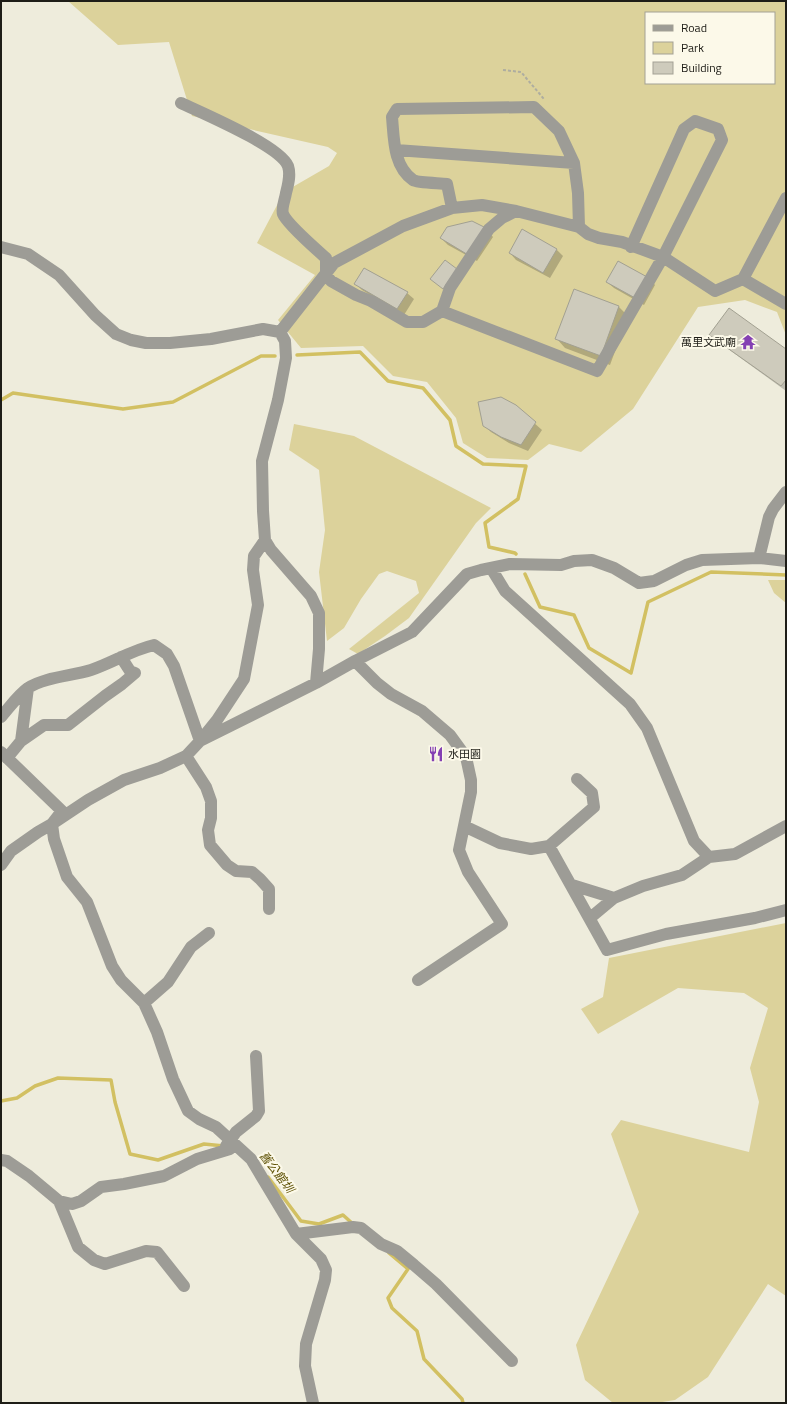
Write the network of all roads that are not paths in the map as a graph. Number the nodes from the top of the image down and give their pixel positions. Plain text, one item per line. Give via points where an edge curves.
1 (181, 103) dead end
2 (396, 150) junction
3 (574, 162) junction
4 (786, 198) edge
5 (452, 208) junction
6 (516, 211) junction
7 (579, 227) junction
8 (1, 247) edge
9 (631, 247) junction
10 (663, 257) junction
11 (326, 275) junction
12 (742, 279) junction
13 (786, 304) edge
14 (442, 310) junction
15 (280, 332) junction
16 (786, 492) edge
17 (265, 540) junction
18 (759, 558) junction
19 (786, 561) edge
20 (491, 568) junction
21 (121, 658) junction
22 (355, 661) junction
23 (316, 682) junction
24 (28, 688) junction
25 (1, 718) edge
26 (21, 741) junction
27 (200, 741) junction
28 (4, 755) edge
29 (186, 756) junction
30 (577, 779) dead end
31 (52, 824) junction
32 (464, 826) junction
33 (786, 826) edge
34 (549, 846) junction
35 (710, 857) junction
36 (1, 865) edge
37 (572, 885) junction
38 (614, 898) junction
39 (269, 909) dead end
40 (786, 910) edge
41 (590, 918) junction
42 (209, 933) dead end
43 (418, 980) dead end
44 (144, 1003) junction
45 (256, 1056) dead end
46 (231, 1141) junction
47 (1, 1160) edge
48 (60, 1201) junction
49 (296, 1234) junction
50 (184, 1286) dead end
51 (512, 1361) dead end
52 (313, 1403) edge

1 - 11 street via 264,144 286,162 290,174 283,214 326,258
2 - 3 street
2 - 3 street via 392,116 397,109 534,106 559,131
2 - 5 street via 401,167 414,180 447,184
3 - 7 street
4 - 12 street
5 - 6 street via 482,205
5 - 11 street via 403,226 371,243 334,263
6 - 7 street
6 - 14 street via 489,229 450,288
7 - 9 street via 598,238 622,242
8 - 15 street via 28,254 60,275 95,315 116,334 131,340 170,343 211,339 263,329
9 - 10 street
9 - 10 street via 684,129 695,121 718,129 722,140
10 - 12 street via 715,290
10 - 14 street via 597,371
11 - 14 street via 331,281 407,322 422,322
11 - 15 street
12 - 13 street
15 - 17 street via 286,341 286,358 262,462
16 - 18 street via 769,517
17 - 23 street via 311,596 318,613 319,649
17 - 27 street via 254,556 253,570 258,605 244,679
18 - 19 street
18 - 20 street via 702,560 654,581 639,583 614,568 592,560 561,565 510,564
20 - 22 street via 467,574 412,632
20 - 35 street via 505,591 630,704 647,728 694,841
21 - 24 street via 91,670
21 - 26 street via 130,671 135,673 122,684 68,726 44,725
21 - 27 street via 154,645 167,654 174,666
22 - 23 street
22 - 32 street via 391,694 422,711 450,735 466,757 471,792
23 - 27 street
24 - 25 street
24 - 26 street
26 - 28 street
27 - 29 street
28 - 31 street via 62,811
29 - 31 street via 124,780
29 - 39 street via 206,787 211,801 212,818 208,830 210,845 227,864 236,870 252,872 260,879 268,889
30 - 34 street via 592,793 594,807
31 - 36 street via 11,851
31 - 44 street via 54,839 67,877 87,902 112,966 121,980
32 - 34 street via 500,843 531,849
32 - 43 street via 459,850 468,872 502,924
33 - 35 street via 735,854
34 - 37 street
35 - 38 street via 682,875 643,886
37 - 38 street
37 - 41 street
38 - 41 street
40 - 41 street via 666,934 607,950
42 - 44 street via 190,947 168,982
44 - 46 street via 188,1111 216,1127
45 - 46 street via 259,1111 236,1132
46 - 48 street via 226,1146 230,1149 197,1159 164,1176 101,1187 72,1204
46 - 49 street via 250,1159
47 - 48 street via 7,1161 29,1176
48 - 50 street via 78,1247 94,1260 105,1264 146,1251 158,1252
49 - 51 street via 361,1228 381,1244 397,1251 436,1284
49 - 52 street via 321,1259 326,1270 306,1344 305,1366

